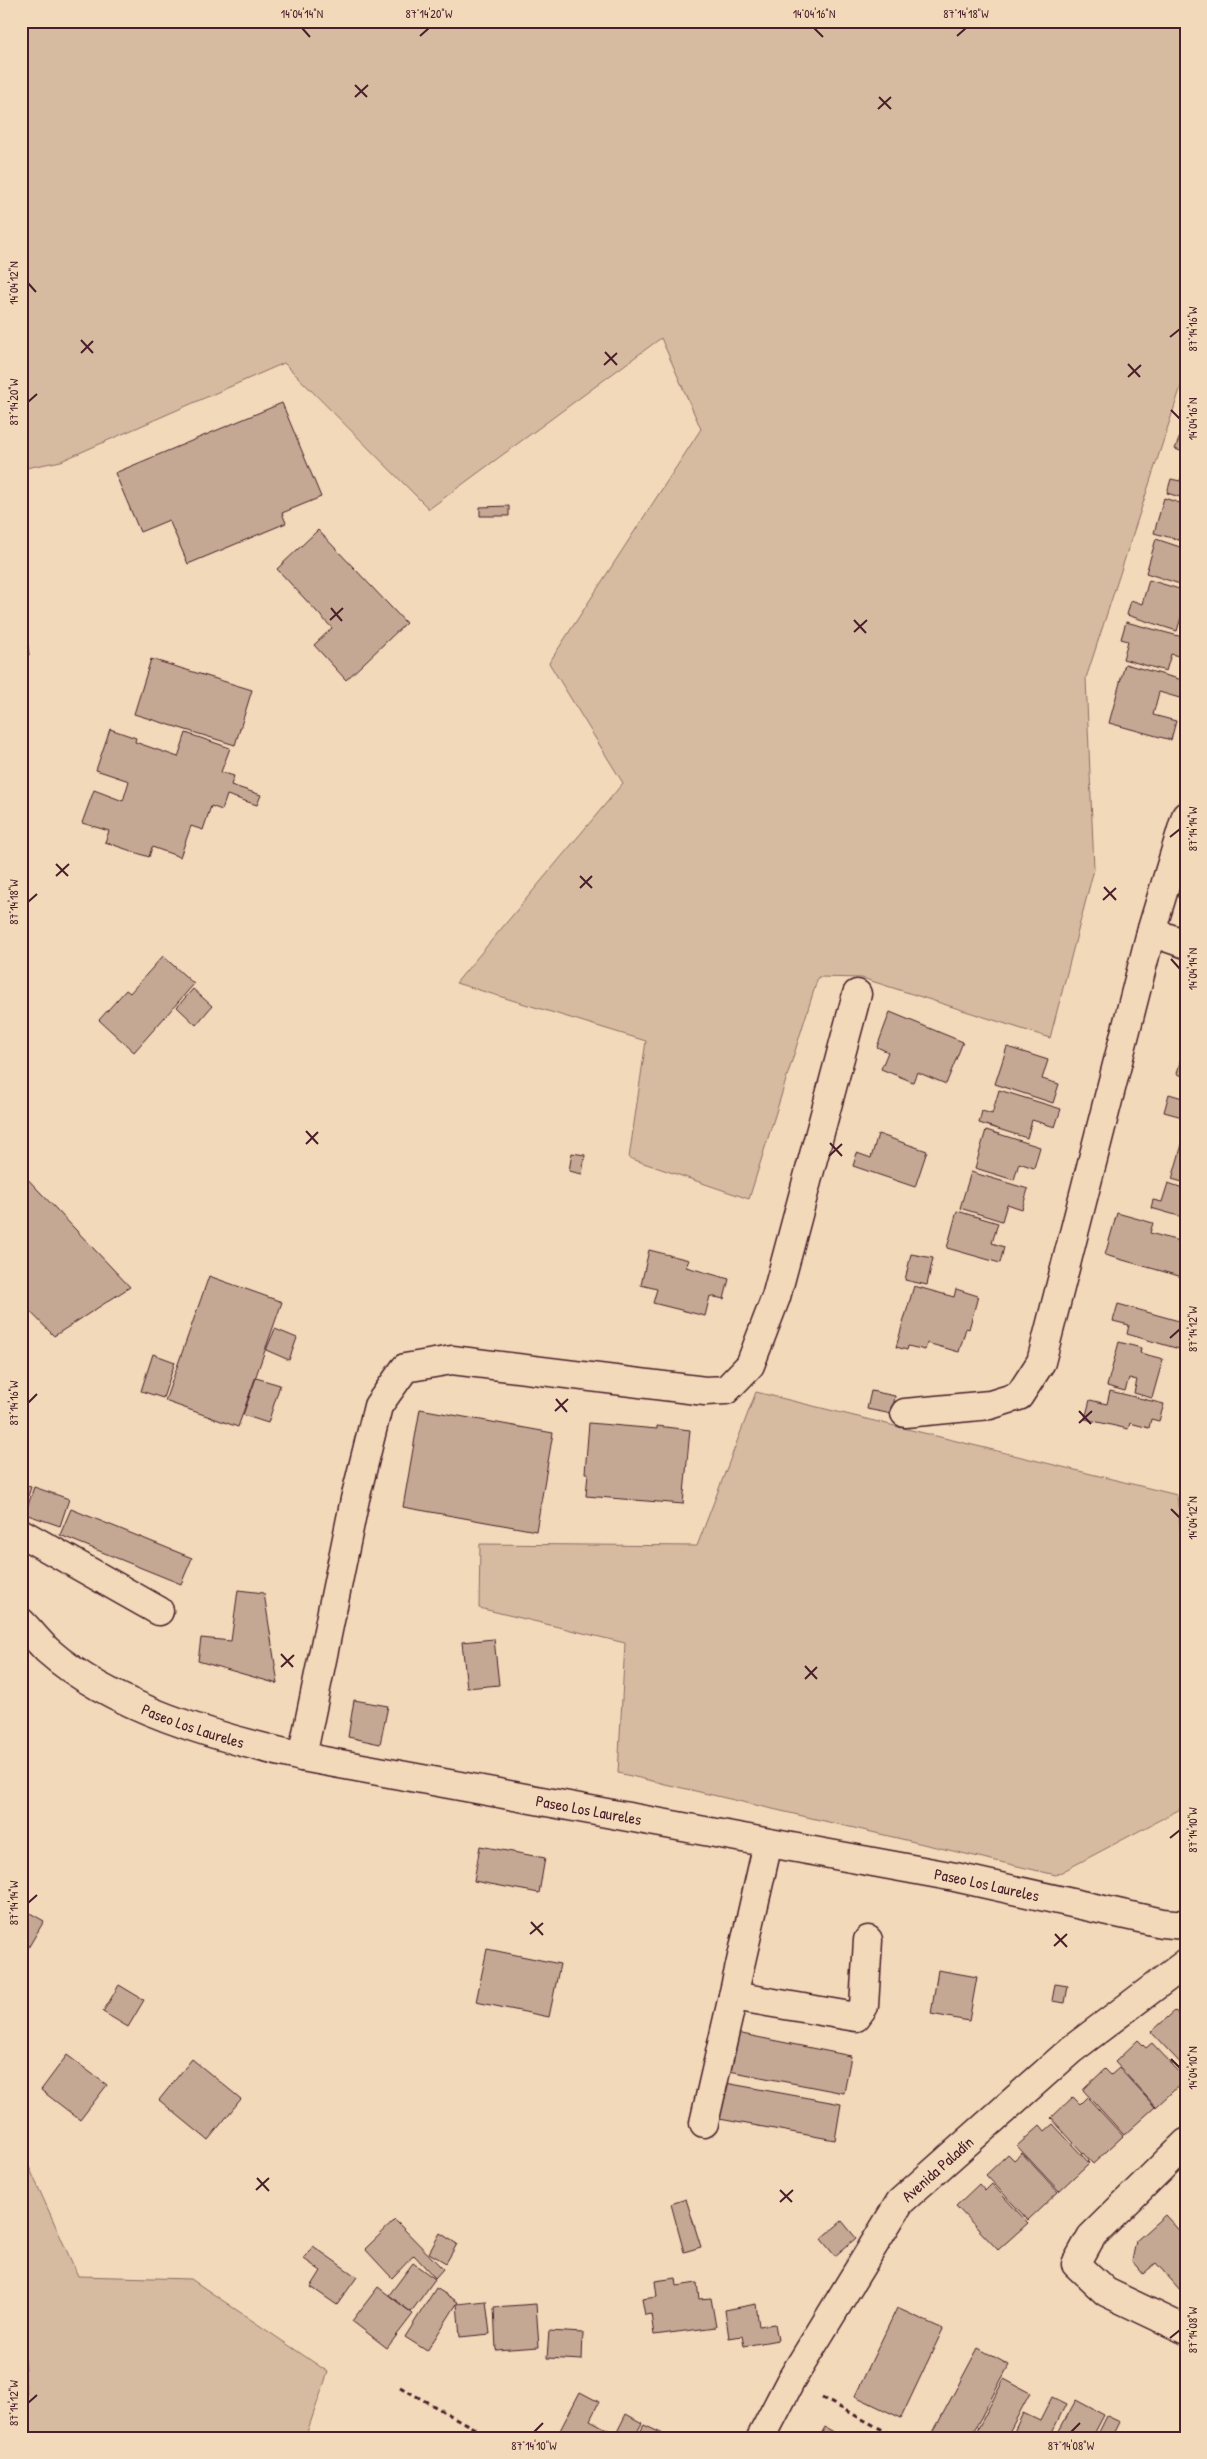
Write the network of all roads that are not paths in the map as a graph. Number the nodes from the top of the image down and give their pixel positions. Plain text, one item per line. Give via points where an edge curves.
1 (1186, 816) edge
2 (1151, 932) junction
3 (1186, 944) edge
4 (857, 994) dead end
5 (906, 1413) dead end
6 (21, 1533) edge
7 (159, 1611) dead end
8 (21, 1622) edge
9 (302, 1757) junction
10 (768, 1844) junction
11 (1186, 1925) edge
12 (868, 1940) dead end
13 (1186, 1963) edge
14 (733, 1996) junction
15 (704, 2122) dead end
16 (1186, 2143) edge
17 (1186, 2330) edge
18 (761, 2438) edge

1 - 2 street
2 - 3 street
2 - 5 street via 1041,1362 1019,1396 990,1405
4 - 9 street via 776,1297 750,1365 726,1390 704,1391 452,1360 405,1368 383,1398 378,1406 354,1499
6 - 7 street
8 - 9 street, Paseo Los Laureles via 48,1650 89,1680 142,1708 230,1740
9 - 10 street, Paseo Los Laureles
10 - 11 street, Paseo Los Laureles via 955,1878 1162,1923
10 - 14 street
12 - 14 street via 864,2006 856,2017
13 - 18 street, Avenida Paladín via 1071,2050 900,2202 790,2382
14 - 15 street
16 - 17 street via 1091,2237 1076,2264 1106,2292

